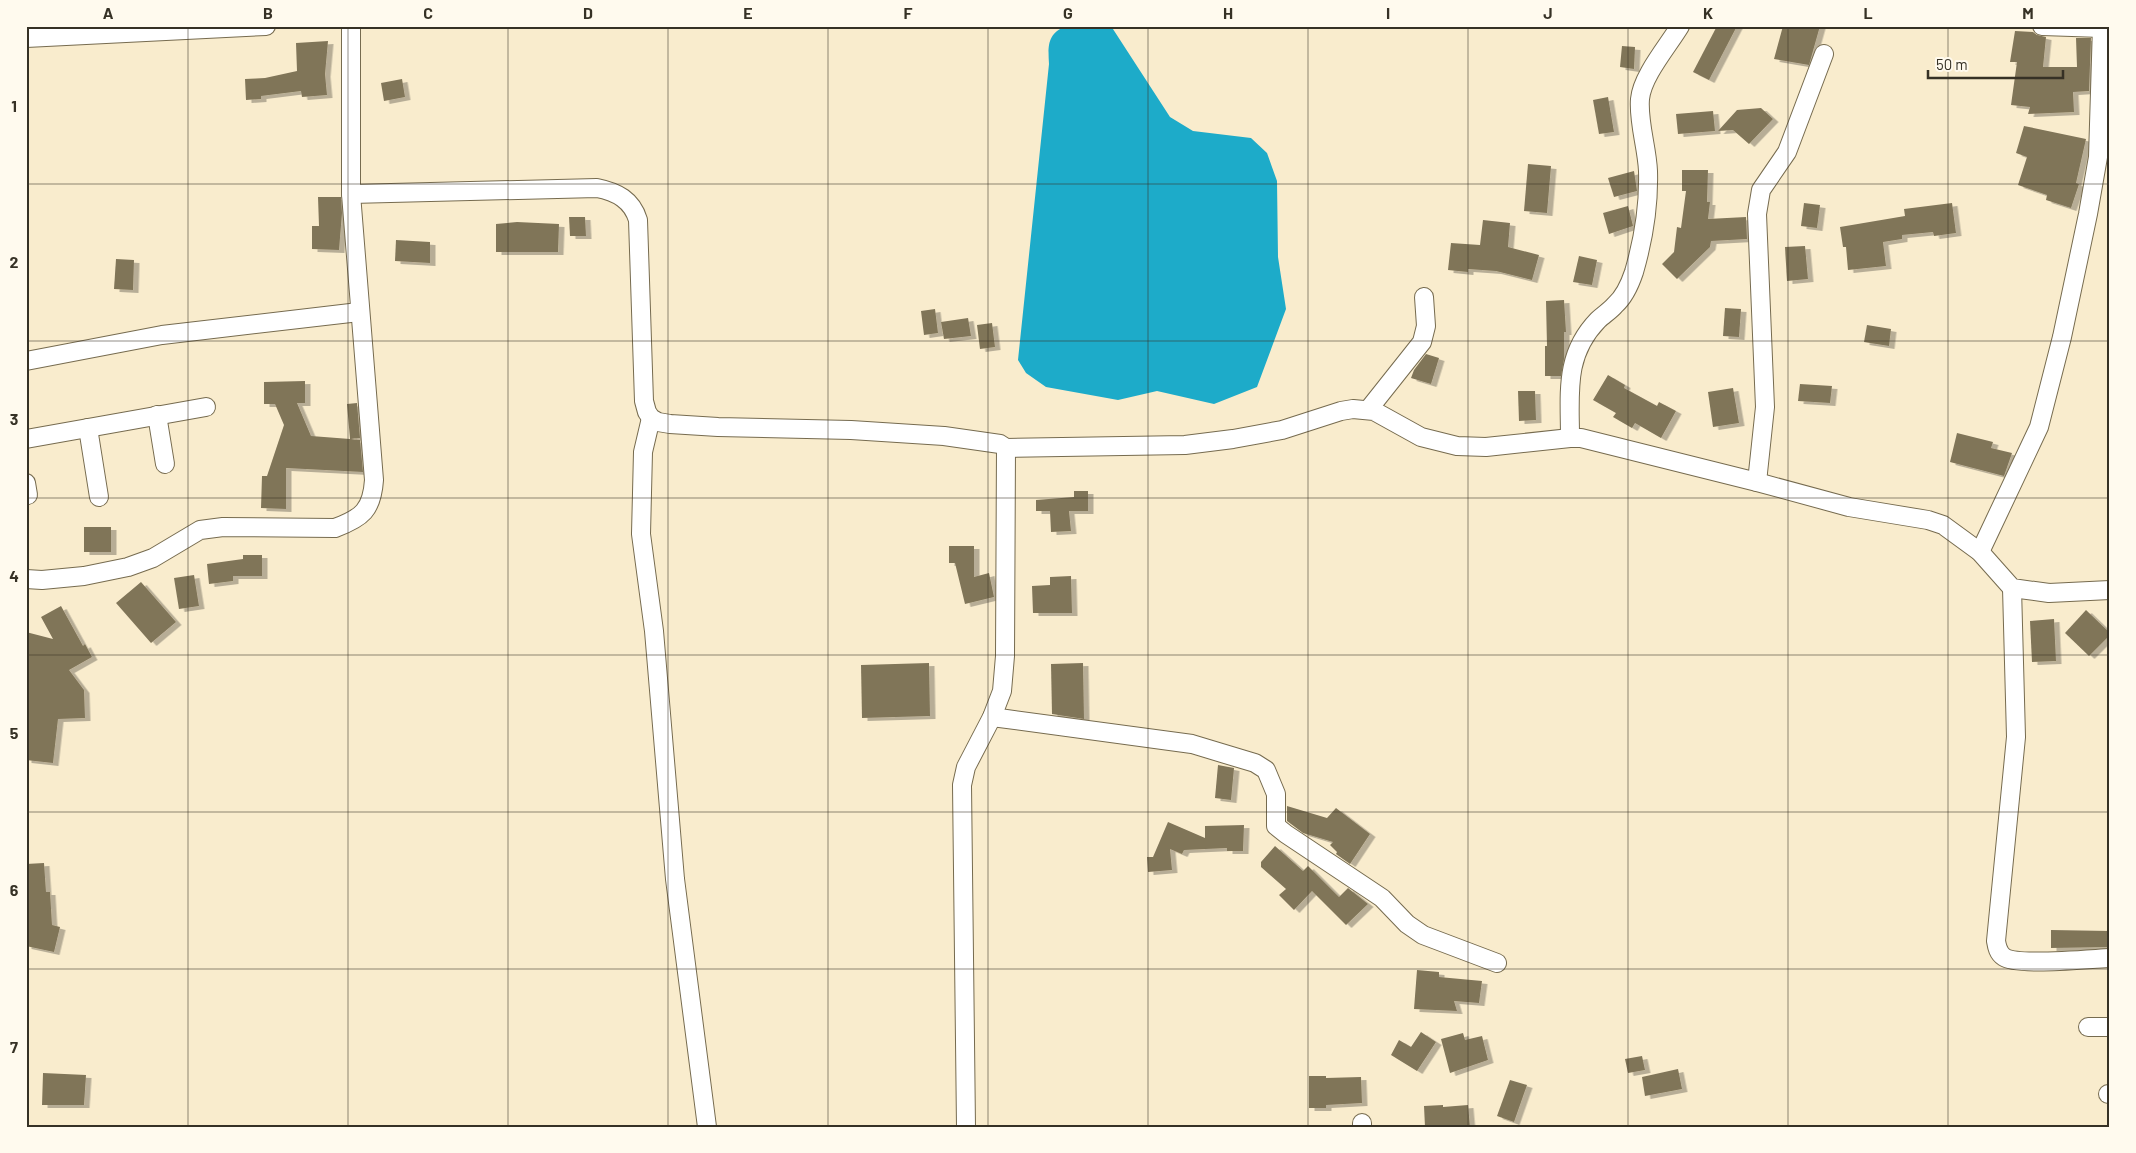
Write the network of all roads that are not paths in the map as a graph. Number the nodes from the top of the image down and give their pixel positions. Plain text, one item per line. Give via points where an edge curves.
1 (266, 26) edge
2 (351, 26) edge
3 (1680, 26) edge
4 (2042, 26) edge
5 (2102, 27) edge
6 (26, 38) edge
7 (1824, 54) dead end
8 (351, 194) junction
9 (1424, 297) dead end
10 (360, 312) junction
11 (26, 361) edge
12 (206, 407) dead end
13 (1368, 410) junction
14 (157, 415) junction
15 (651, 418) junction
16 (88, 428) junction
17 (1570, 438) junction
18 (26, 439) edge
19 (1006, 448) junction
20 (165, 464) dead end
21 (1757, 482) junction
22 (99, 497) dead end
23 (1980, 552) junction
24 (26, 579) edge
25 (2012, 588) junction
26 (2110, 590) edge
27 (992, 717) junction
28 (2110, 958) edge
29 (1497, 963) dead end
30 (2088, 1027) dead end
31 (2110, 1027) edge
32 (707, 1127) edge
33 (966, 1127) edge

1 - 6 street
2 - 8 street
3 - 17 street via 1644,81 1640,99 1648,170 1647,203 1640,243 1628,288 1617,304 1598,320 1573,359
4 - 5 street
5 - 23 street via 2098,157 2062,337 2039,427
7 - 21 street via 1787,152 1761,190 1757,214 1764,407
8 - 10 street
8 - 15 street via 597,188 613,191 624,198 638,220 644,401
9 - 13 street via 1426,326 1422,342
10 - 11 street via 162,335
10 - 24 street via 374,480 373,496 361,516 335,528 223,527 200,530 153,558 128,567 84,576
12 - 14 street
13 - 17 street via 1421,437 1457,446 1486,447
13 - 19 street via 1341,411 1282,430 1185,445
14 - 16 street
14 - 20 street
15 - 19 street via 670,424 718,427 944,436 1000,444
15 - 32 street via 643,452 641,534 654,631 675,879
16 - 18 street
16 - 22 street
17 - 21 street via 1581,438
19 - 27 street via 1005,656 1002,691
21 - 23 street via 1849,507 1928,520 1943,525
23 - 25 street
25 - 26 street via 2049,593
25 - 28 street via 2016,737 1997,950 2003,957 2021,961
27 - 29 street via 1192,744 1256,763 1266,770 1276,794 1276,826 1382,898 1407,924 1423,935
27 - 33 street via 966,767 962,785
30 - 31 street

